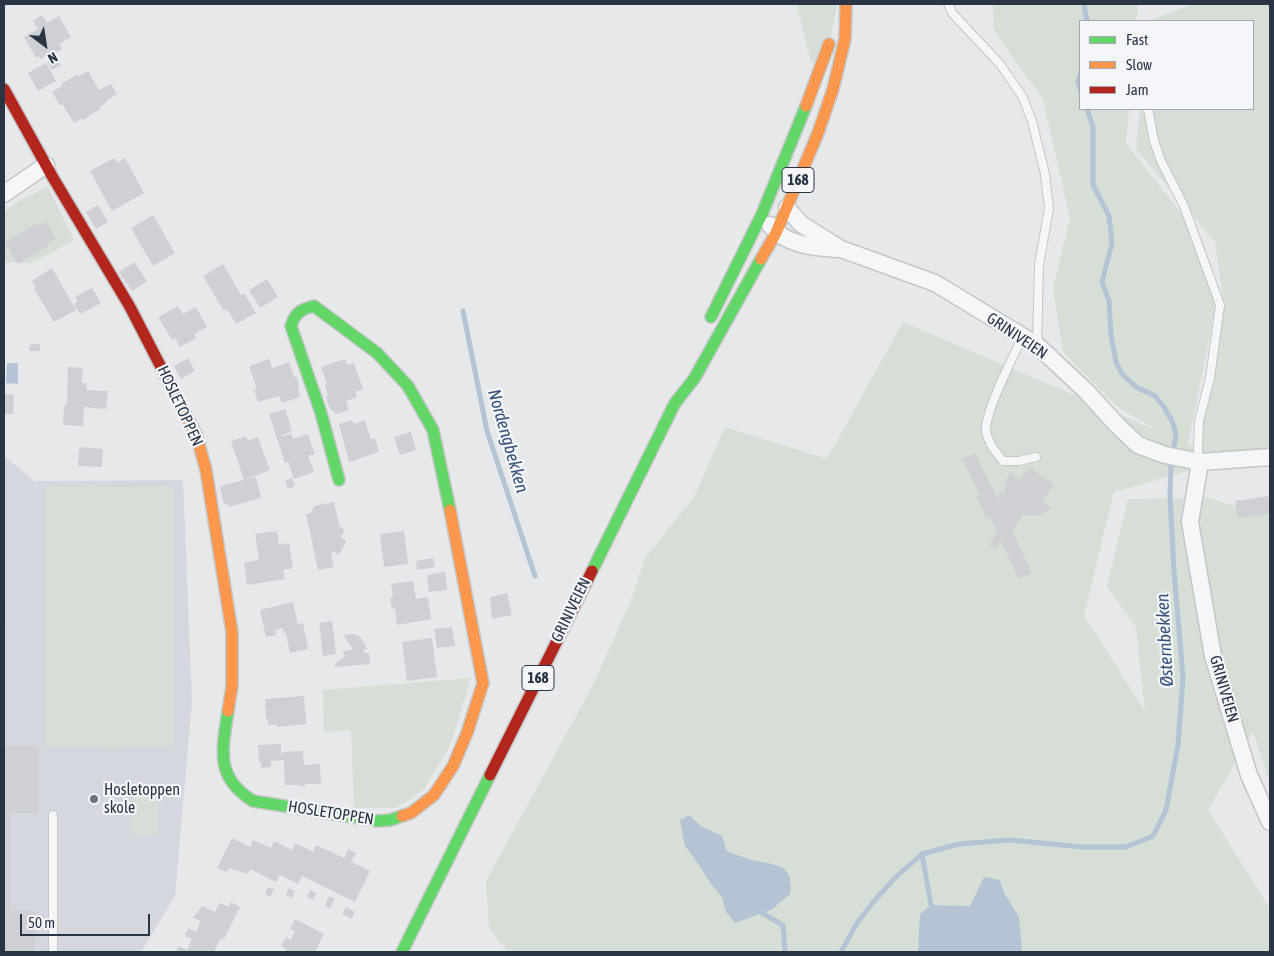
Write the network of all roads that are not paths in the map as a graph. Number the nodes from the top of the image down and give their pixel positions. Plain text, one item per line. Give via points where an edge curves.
1 (845, 4) edge
2 (948, 4) edge
3 (4, 89) edge
4 (1148, 110) edge
5 (46, 165) junction
6 (4, 194) edge
7 (787, 208) junction
8 (762, 214) junction
9 (776, 233) junction
10 (841, 249) junction
11 (706, 328) dead end
12 (1030, 341) junction
13 (683, 374) dead end
14 (675, 403) junction
15 (1036, 457) dead end
16 (1270, 457) edge
17 (1200, 462) junction
18 (339, 480) dead end
19 (53, 815) dead end
20 (1270, 822) edge
21 (53, 952) edge
22 (402, 952) edge

1 - 7 street, GRINIVEIEN / 168 via 845,39 833,89
1 - 8 street, GRINIVEIEN / 168
2 - 12 lane via 953,14 1000,64 1022,96 1032,121 1045,174 1049,208
3 - 5 street, HOSLETOPPEN
4 - 17 lane via 1161,161 1184,206 1220,305 1210,378 1199,421
5 - 6 street
5 - 18 street, HOSLETOPPEN via 130,307 196,434 206,470 232,632 232,686 223,743 227,777 253,801 378,822 411,813 434,795 453,766 483,683 433,430 408,386 377,353 314,306 301,309 291,326 321,413
7 - 9 street, GRINIVEIEN / 168
7 - 10 street, GRINIVEIEN via 800,224
8 - 9 street
8 - 11 street, GRINIVEIEN / 168
9 - 10 street, GRINIVEIEN via 806,246
9 - 14 street, GRINIVEIEN / 168 via 694,379
10 - 12 street, GRINIVEIEN via 935,283
12 - 15 lane via 989,412 986,430 991,446 1003,461
12 - 17 street, GRINIVEIEN via 1138,444 1165,455
13 - 14 street, GRINIVEIEN / 168
14 - 22 street, GRINIVEIEN / 168
16 - 17 street, GRINIVEIEN
17 - 20 street, GRINIVEIEN via 1190,522 1214,656 1249,776
19 - 21 lane

